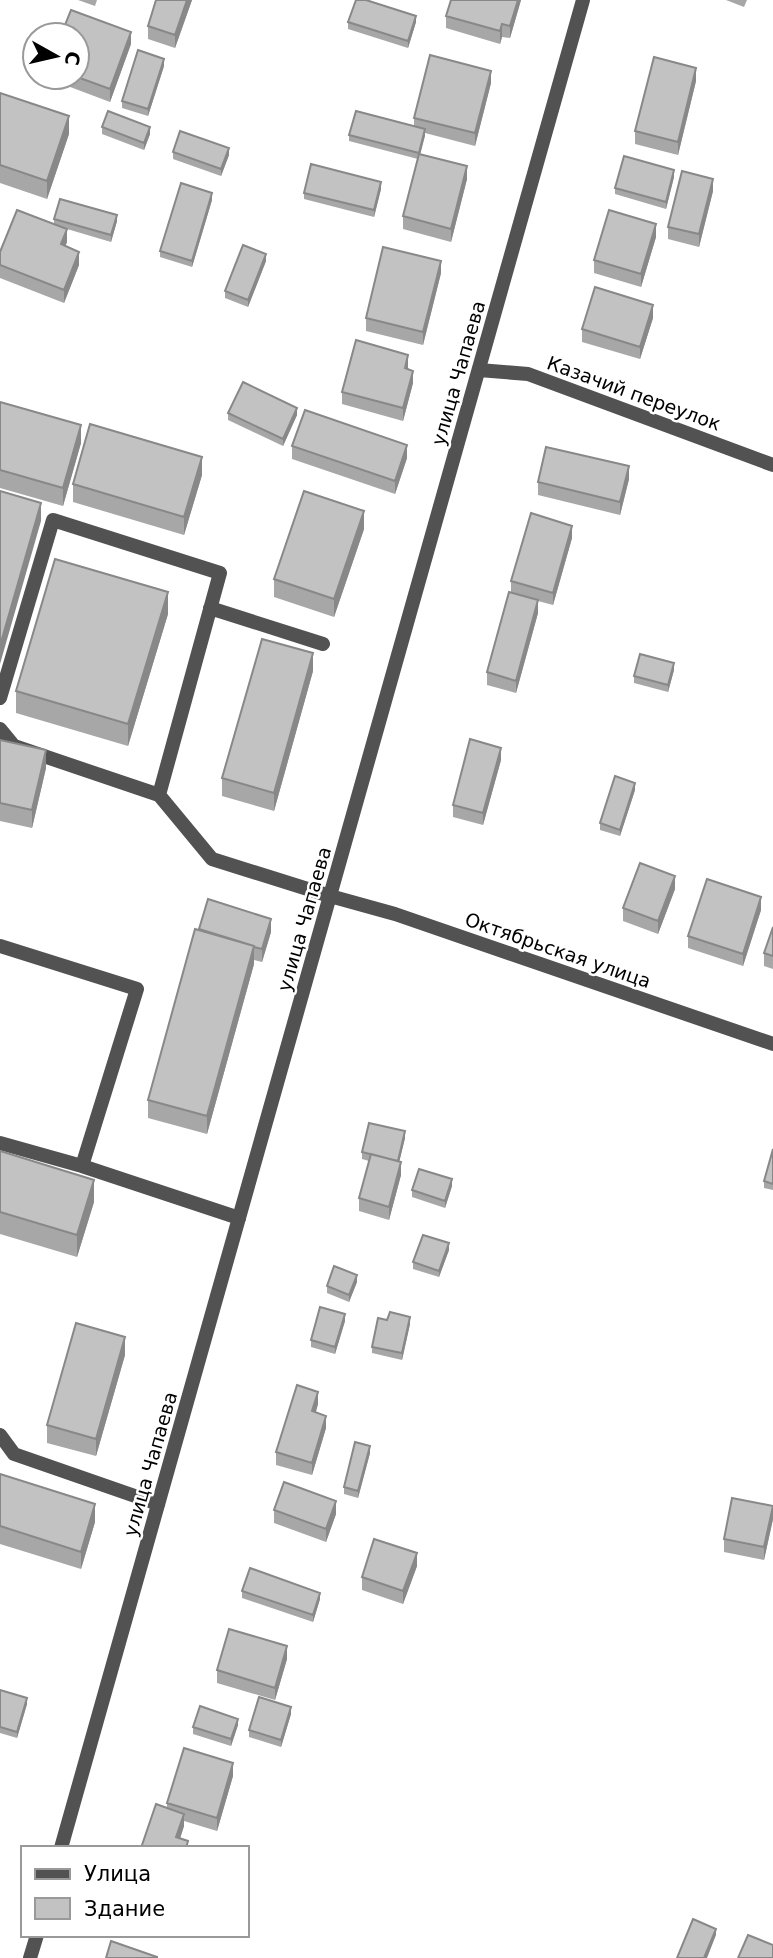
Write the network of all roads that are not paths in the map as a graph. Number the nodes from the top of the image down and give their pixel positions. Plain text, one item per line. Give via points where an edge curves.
1 (583, 0) edge
2 (479, 370) junction
3 (773, 465) edge
4 (211, 608) junction
5 (323, 644) dead end
6 (0, 698) edge
7 (0, 729) edge
8 (159, 795) junction
9 (330, 896) junction
10 (0, 946) edge
11 (773, 1044) edge
12 (0, 1143) edge
13 (82, 1166) junction
14 (239, 1218) junction
15 (0, 1435) edge
16 (158, 1504) junction
17 (62, 1846) edge
18 (36, 1937) edge
19 (30, 1958) edge

1 - 2 street, улица Чапаева
2 - 3 street, Казачий переулок via 528,374
2 - 9 street, улица Чапаева
4 - 5 street
4 - 6 street via 220,573 53,520
4 - 8 street
7 - 8 street via 14,747
8 - 9 street, Октябрьская улица via 212,859
9 - 11 street, Октябрьская улица via 396,914
9 - 14 street, улица Чапаева
10 - 13 street via 137,989
12 - 13 street
13 - 14 street
14 - 16 street, улица Чапаева
15 - 16 street via 14,1454
16 - 17 street, улица Чапаева
18 - 19 street

